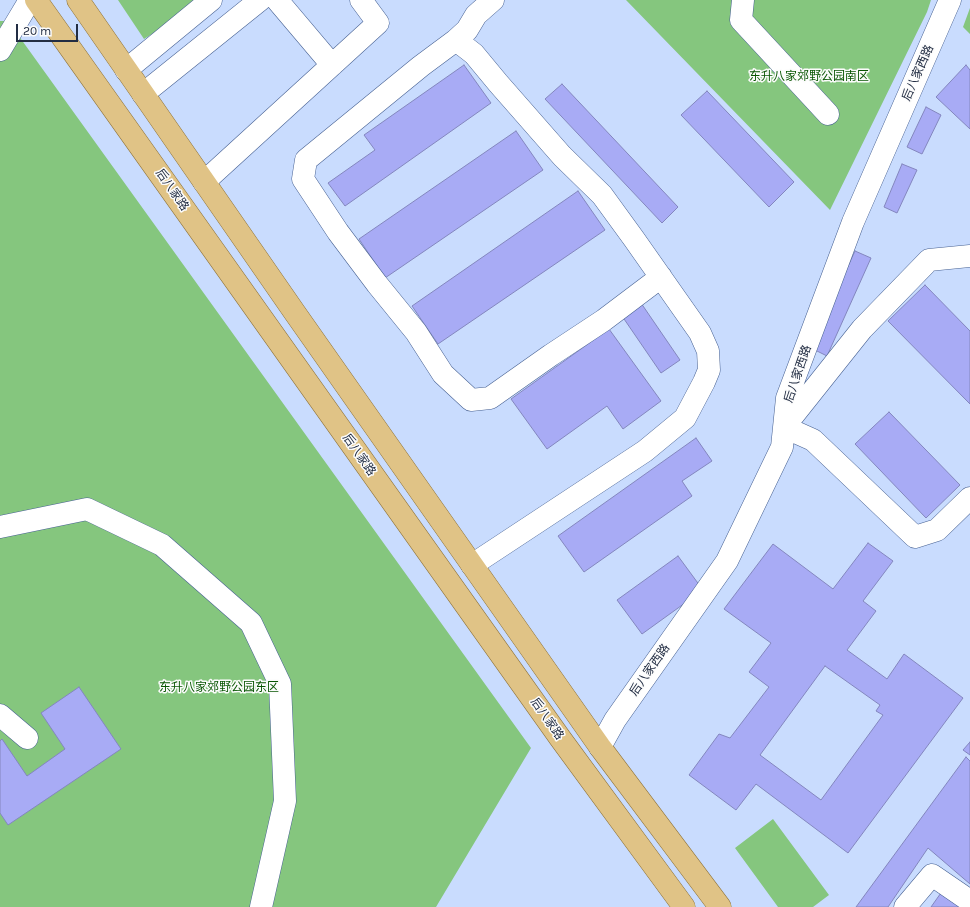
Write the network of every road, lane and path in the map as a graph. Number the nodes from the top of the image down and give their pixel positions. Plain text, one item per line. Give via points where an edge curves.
1 (30, 0) edge
2 (36, 0) edge
3 (78, 0) edge
4 (212, 0) edge
5 (260, 0) edge
6 (277, 0) edge
7 (361, 0) edge
8 (493, 0) edge
9 (743, 0) edge
10 (950, 0) edge
11 (456, 40) junction
12 (0, 50) edge
13 (332, 65) junction
14 (126, 70) junction
15 (143, 94) junction
16 (828, 114) dead end
17 (204, 182) junction
18 (970, 256) edge
19 (661, 277) junction
20 (784, 427) junction
21 (970, 498) edge
22 (0, 527) edge
23 (472, 565) junction
24 (0, 715) edge
25 (27, 738) dead end
26 (600, 747) junction
27 (970, 901) edge
28 (261, 907) edge
29 (684, 907) edge
30 (720, 907) edge
31 (905, 907) edge

1 - 12 street
2 - 29 main road, 后八家路 via 555,731
3 - 14 main road
4 - 14 street
5 - 15 street
6 - 13 street
7 - 13 street via 378,23
8 - 11 street via 476,16 468,30
9 - 16 street via 741,20
10 - 20 street, 后八家西路 via 853,222 787,398
11 - 19 street via 474,54 562,156 602,195
11 - 19 street via 306,160 303,179 338,232 416,332 443,374 471,400 490,398 604,320
13 - 17 street
14 - 15 main road
15 - 17 main road
17 - 23 main road
18 - 20 street via 929,260 862,329
19 - 23 street via 700,333 708,351 709,370 685,418 645,451
20 - 21 street via 813,440 915,537 937,530
20 - 26 street, 后八家西路 via 782,447 727,561 615,720
22 - 28 street via 87,509 162,544 252,623 280,684 285,801
23 - 26 main road
24 - 25 street
26 - 30 main road
27 - 31 street via 932,875

